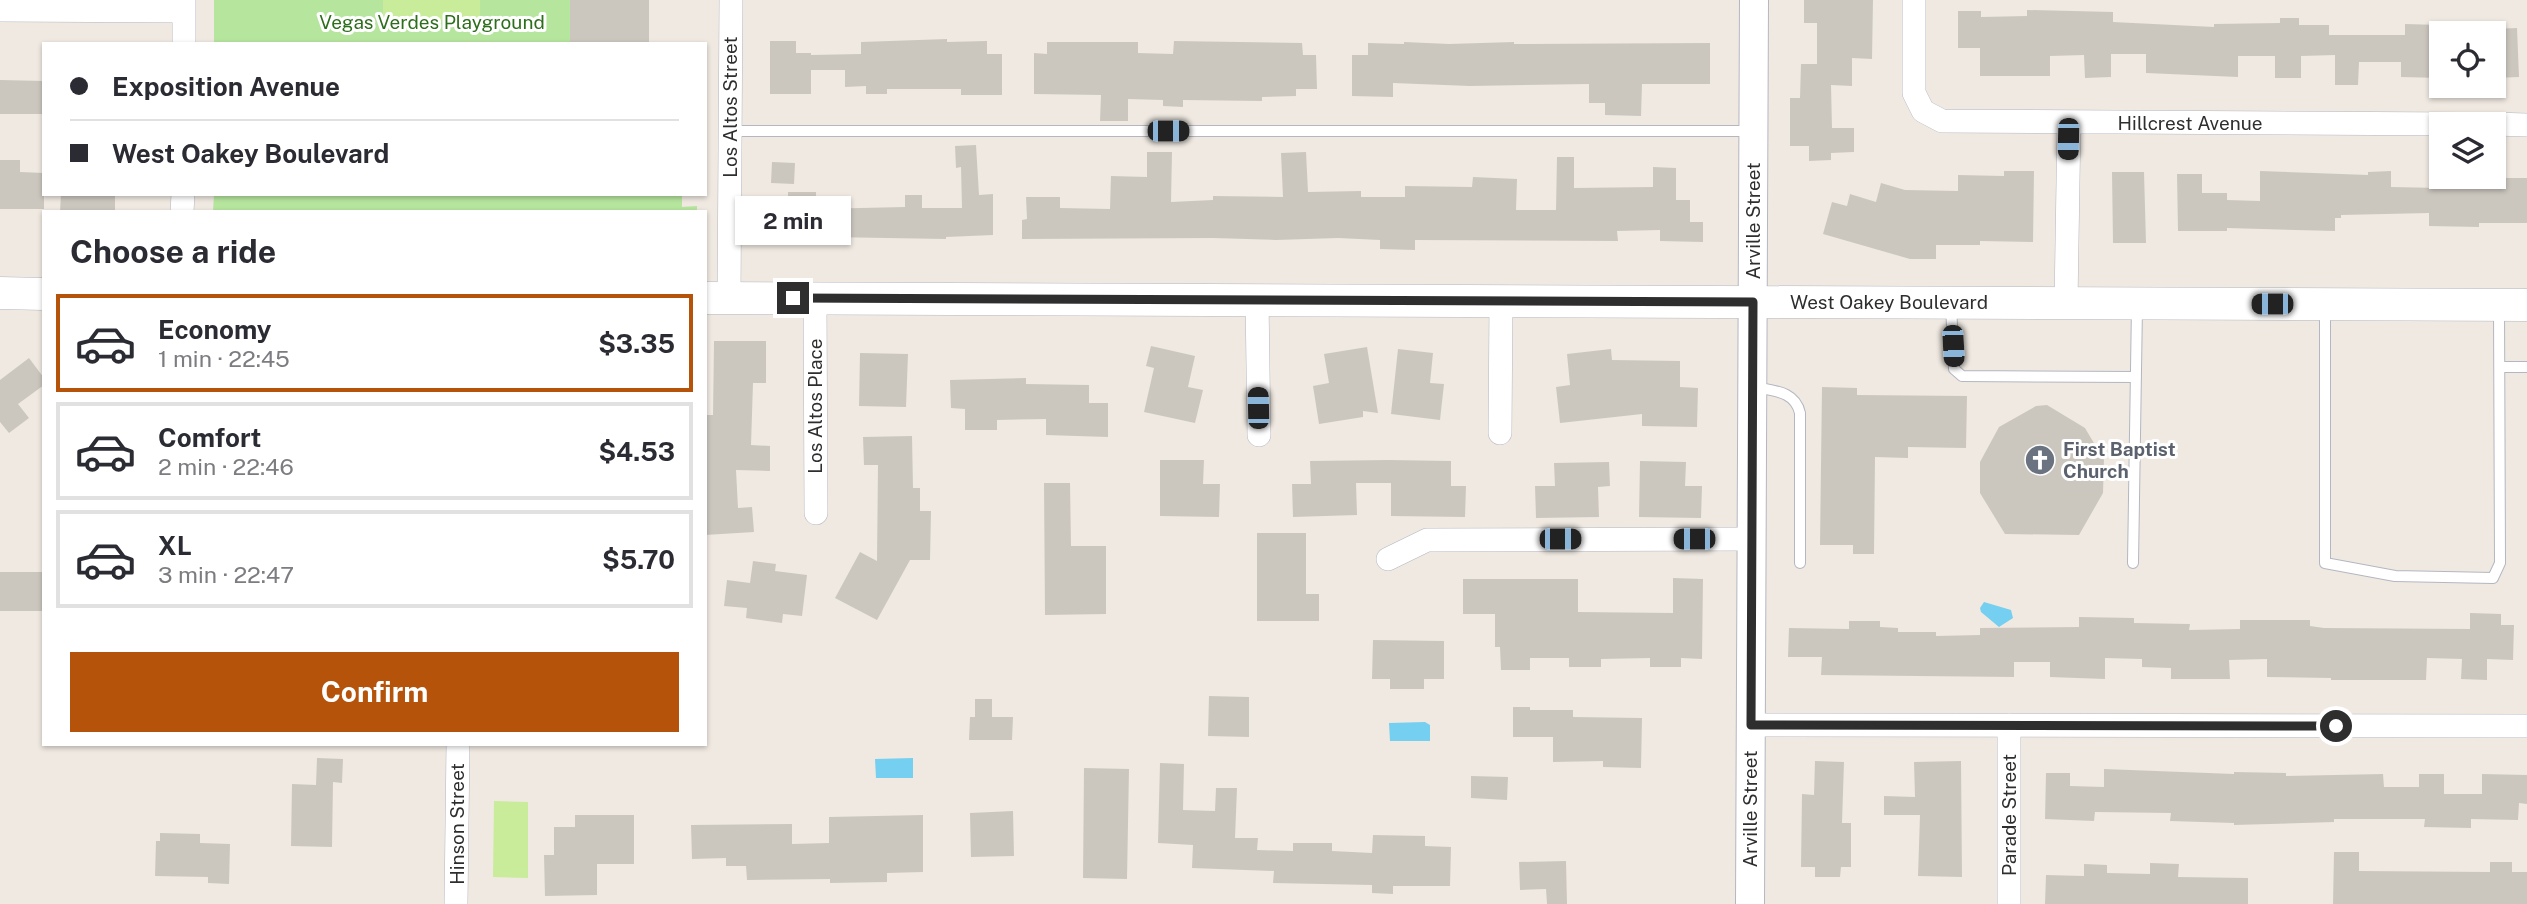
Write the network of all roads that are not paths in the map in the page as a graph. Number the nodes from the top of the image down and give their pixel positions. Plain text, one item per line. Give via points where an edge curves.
1 (731, 0) edge
2 (1754, 0) edge
3 (1914, 0) edge
4 (184, 6) edge
5 (0, 10) edge
6 (184, 42) edge
7 (2068, 122) junction
8 (2429, 124) edge
9 (2506, 124) edge
10 (2527, 125) edge
11 (730, 131) junction
12 (1753, 131) junction
13 (0, 293) edge
14 (42, 294) edge
15 (717, 298) edge
16 (815, 298) junction
17 (1257, 300) junction
18 (1501, 301) junction
19 (1753, 302) junction
20 (1950, 303) junction
21 (2066, 303) junction
22 (2137, 303) junction
23 (2325, 304) junction
24 (2513, 305) edge
25 (2527, 366) edge
26 (2500, 367) junction
27 (2136, 377) junction
28 (1752, 387) junction
29 (1500, 433) dead end
30 (1259, 435) dead end
31 (816, 513) dead end
32 (1751, 538) junction
33 (1388, 559) dead end
34 (1800, 563) dead end
35 (2133, 563) dead end
36 (1751, 725) junction
37 (2009, 725) junction
38 (2527, 726) edge
39 (458, 746) edge
40 (456, 904) edge
41 (1750, 904) edge
42 (2009, 904) edge

1 - 11 street, Los Altos Street
2 - 12 street, Arville Street
3 - 7 street, Hillcrest Avenue via 1914,93 1923,111 1942,121
4 - 5 street
4 - 6 street
7 - 8 street, Hillcrest Avenue
7 - 21 street
9 - 10 street
11 - 12 lane
11 - 15 street, Los Altos Street
12 - 19 street, Arville Street
13 - 14 main road
15 - 16 main road, West Oakey Boulevard
16 - 17 main road, West Oakey Boulevard
16 - 31 street, Los Altos Place
17 - 18 main road, West Oakey Boulevard
17 - 30 street
18 - 19 main road, West Oakey Boulevard
18 - 29 street
19 - 20 main road, West Oakey Boulevard
19 - 28 street, Arville Street
20 - 21 main road, West Oakey Boulevard
20 - 27 lane via 1954,369 1962,376
21 - 22 main road, West Oakey Boulevard
22 - 23 main road, West Oakey Boulevard
22 - 27 lane
23 - 24 main road, West Oakey Boulevard
23 - 26 lane via 2325,563 2395,576 2493,578 2500,563
24 - 26 lane
25 - 26 lane
27 - 35 lane
28 - 32 street, Arville Street
28 - 34 lane via 1786,393 1797,402 1800,413
32 - 33 street via 1427,540
32 - 36 street, Arville Street
36 - 37 street
36 - 41 street, Arville Street
37 - 38 street
37 - 42 street, Parade Street
39 - 40 street, Hinson Street

